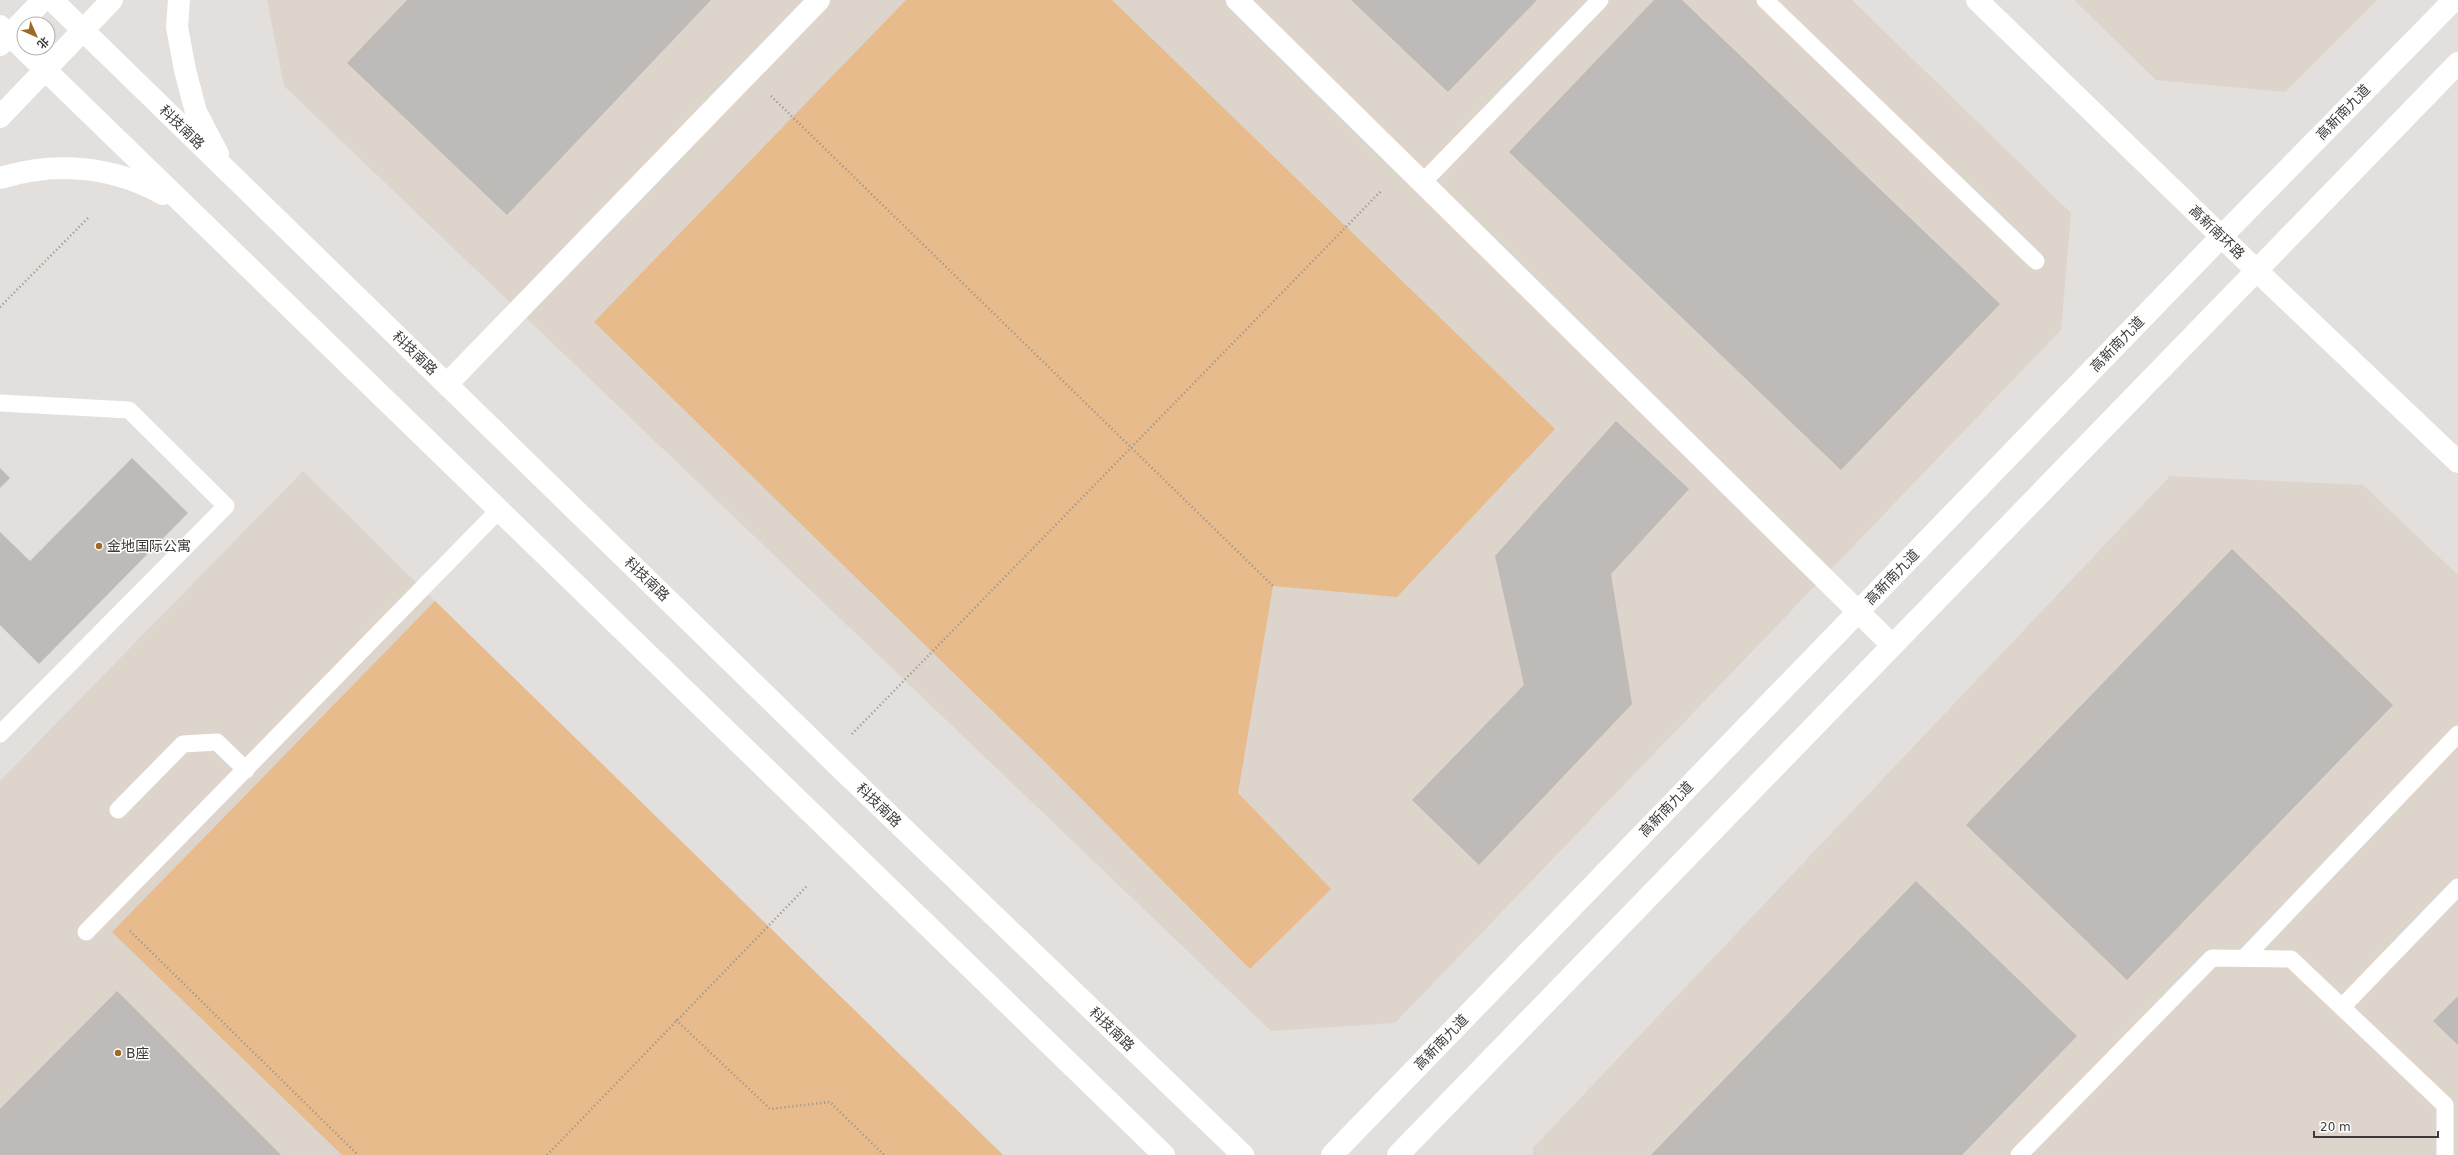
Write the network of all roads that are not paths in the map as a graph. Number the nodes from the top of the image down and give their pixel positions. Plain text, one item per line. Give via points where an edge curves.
1 (43, 0) edge
2 (52, 0) edge
3 (112, 0) edge
4 (179, 0) edge
5 (819, 0) edge
6 (1237, 0) edge
7 (1600, 0) edge
8 (1765, 0) edge
9 (1977, 0) edge
10 (2454, 0) edge
11 (83, 30) junction
12 (3, 36) edge
13 (2458, 63) edge
14 (45, 70) junction
15 (0, 117) edge
16 (227, 171) junction
17 (0, 178) edge
18 (1423, 182) junction
19 (188, 209) junction
20 (2221, 236) junction
21 (2036, 261) dead end
22 (2256, 270) junction
23 (447, 384) junction
24 (0, 402) edge
25 (2458, 462) edge
26 (499, 510) junction
27 (1859, 611) junction
28 (1892, 645) junction
29 (0, 734) edge
30 (2458, 734) edge
31 (246, 770) junction
32 (118, 810) dead end
33 (2458, 886) edge
34 (86, 932) dead end
35 (2244, 958) junction
36 (2342, 1007) junction
37 (1164, 1155) edge
38 (1243, 1155) edge
39 (1332, 1155) edge
40 (1398, 1155) edge
41 (2019, 1155) edge
42 (2445, 1155) edge

1 - 12 street
2 - 11 street, 科技南路
3 - 11 street
4 - 16 street via 177,27 196,112
5 - 23 street
6 - 18 street
7 - 18 lane
8 - 21 lane
9 - 20 street, 高新南环路
10 - 20 street, 高新南九道
11 - 14 street
11 - 16 street, 科技南路
12 - 14 street
13 - 22 street
14 - 15 street
14 - 19 street
16 - 23 street, 科技南路
17 - 19 street via 47,169 92,169 139,181
18 - 27 street
19 - 26 street
20 - 22 street, 高新南环路
20 - 27 street, 高新南九道
22 - 25 street, 高新南环路
22 - 28 street
23 - 38 street, 科技南路 via 828,756
24 - 29 lane via 129,410 226,506
26 - 31 lane
26 - 37 street
27 - 28 street
27 - 39 street, 高新南九道
28 - 40 street
30 - 35 lane
31 - 32 lane via 217,742 183,744
31 - 34 lane
33 - 36 lane
35 - 36 lane via 2291,959
35 - 41 lane via 2212,958
36 - 42 lane via 2445,1105

